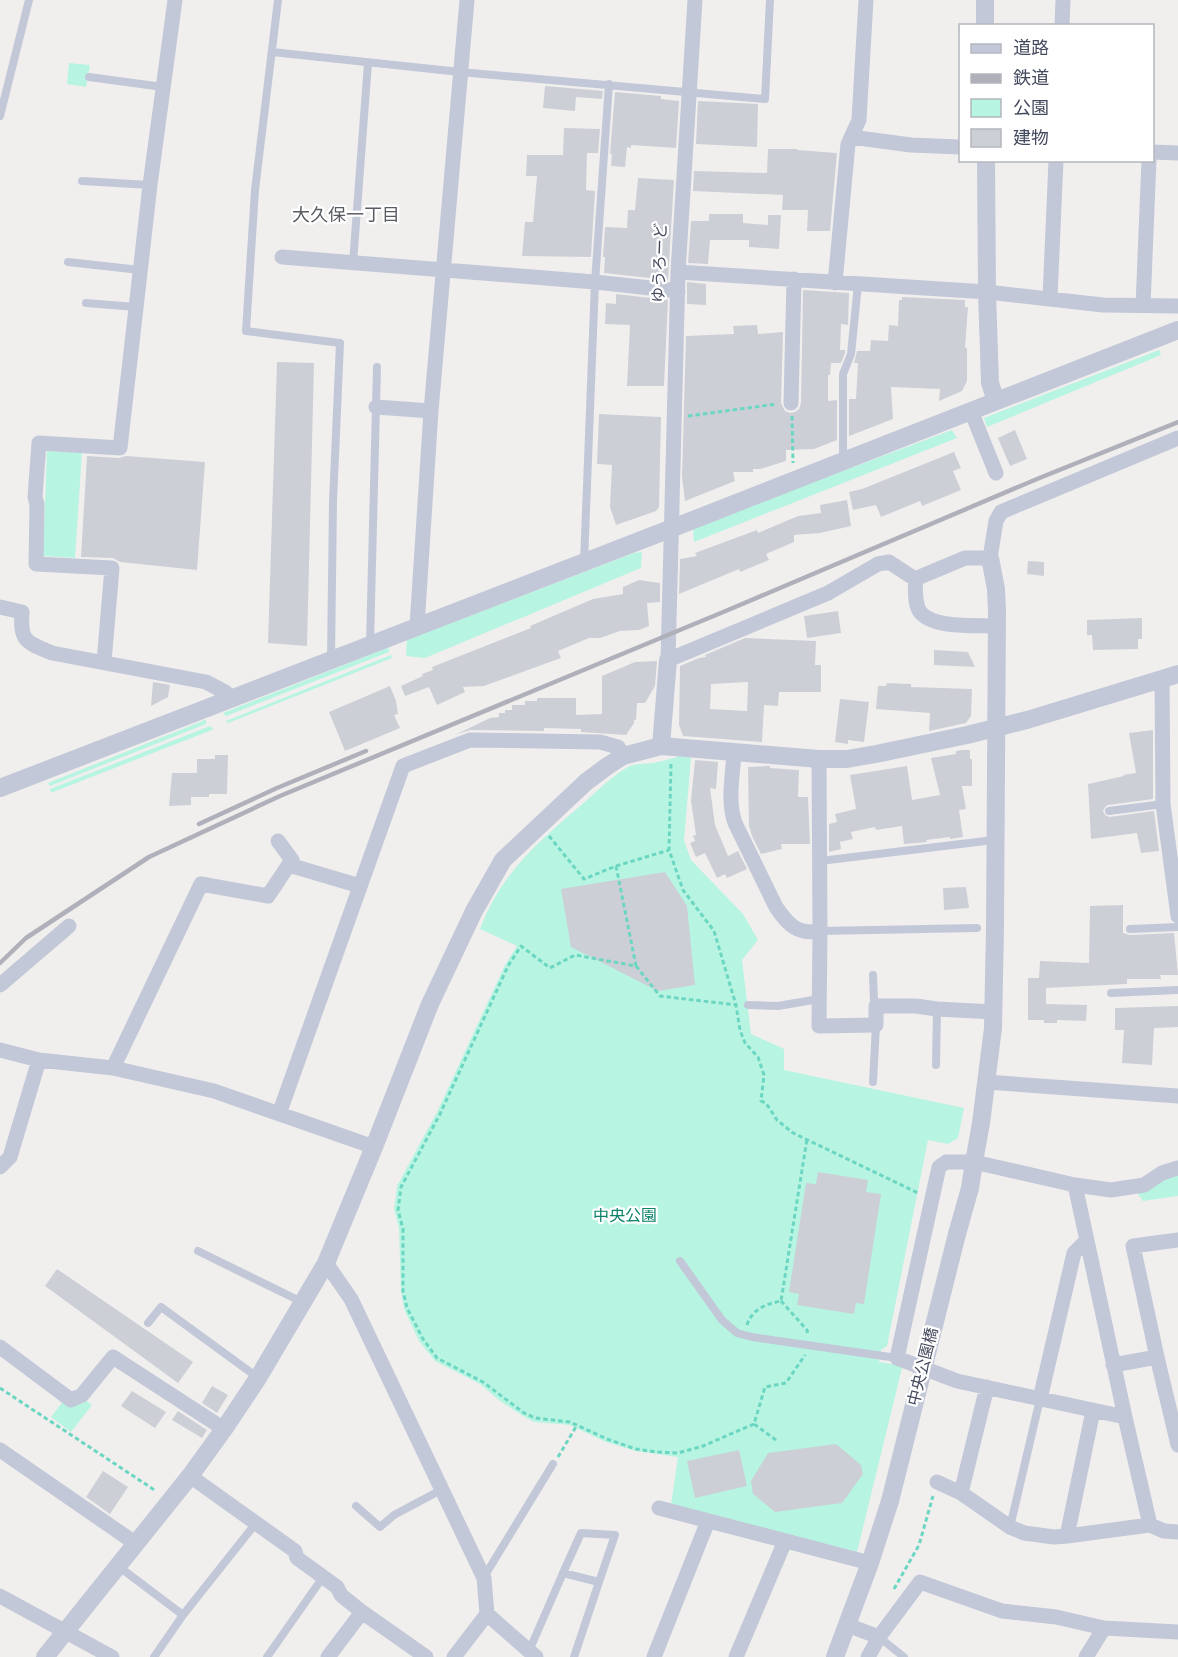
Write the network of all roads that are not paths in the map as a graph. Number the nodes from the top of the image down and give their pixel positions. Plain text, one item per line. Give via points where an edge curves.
1 (29, 0) edge
2 (175, 0) edge
3 (278, 0) edge
4 (467, 0) edge
5 (695, 0) edge
6 (770, 0) edge
7 (866, 0) edge
8 (985, 0) edge
9 (1064, 0) edge
10 (985, 24) edge
11 (1062, 24) edge
12 (272, 52) junction
13 (368, 63) junction
14 (460, 72) junction
15 (89, 77) dead end
16 (609, 84) junction
17 (163, 87) junction
18 (688, 92) junction
19 (0, 116) edge
20 (851, 136) junction
21 (959, 147) edge
22 (1154, 152) edge
23 (1178, 153) edge
24 (986, 162) edge
25 (1056, 162) edge
26 (1149, 162) edge
27 (82, 181) dead end
28 (150, 185) junction
29 (282, 257) dead end
30 (68, 262) dead end
31 (353, 263) junction
32 (140, 270) junction
33 (444, 270) junction
34 (678, 272) junction
35 (794, 279) junction
36 (595, 282) junction
37 (835, 283) junction
38 (858, 284) junction
39 (678, 291) junction
40 (987, 292) junction
41 (1050, 298) junction
42 (86, 303) dead end
43 (1143, 306) junction
44 (1178, 306) edge
45 (136, 307) junction
46 (1178, 330) edge
47 (377, 367) dead end
48 (996, 401) junction
49 (791, 403) road end
50 (376, 407) junction
51 (431, 411) junction
52 (971, 411) junction
53 (1178, 438) edge
54 (843, 461) junction
55 (996, 473) dead end
56 (670, 529) junction
57 (990, 558) junction
58 (584, 562) junction
59 (915, 579) junction
60 (0, 607) edge
61 (417, 626) junction
62 (997, 626) junction
63 (370, 644) junction
64 (331, 660) junction
65 (668, 660) junction
66 (104, 662) junction
67 (1170, 676) edge
68 (232, 698) junction
69 (996, 728) junction
70 (661, 746) junction
71 (735, 752) junction
72 (623, 756) junction
73 (819, 759) junction
74 (0, 788) edge
75 (1163, 804) junction
76 (1108, 811) dead end
77 (995, 840) junction
78 (278, 841) dead end
79 (820, 861) junction
80 (289, 865) junction
81 (360, 886) junction
82 (1178, 916) edge
83 (69, 926) dead end
84 (1178, 927) edge
85 (977, 928) dead end
86 (1130, 929) dead end
87 (820, 931) junction
88 (873, 975) dead end
89 (0, 985) edge
90 (1178, 990) edge
91 (1111, 993) dead end
92 (819, 999) junction
93 (748, 1005) dead end
94 (876, 1006) junction
95 (937, 1010) junction
96 (994, 1012) junction
97 (876, 1025) junction
98 (0, 1050) edge
99 (39, 1060) junction
100 (936, 1065) dead end
101 (113, 1068) junction
102 (873, 1082) dead end
103 (986, 1082) junction
104 (1178, 1096) edge
105 (279, 1114) junction
106 (374, 1147) junction
107 (974, 1162) junction
108 (1178, 1164) edge
109 (0, 1167) edge
110 (1075, 1185) junction
111 (1087, 1240) junction
112 (1178, 1240) edge
113 (198, 1251) dead end
114 (680, 1261) dead end
115 (326, 1263) junction
116 (303, 1303) junction
117 (148, 1323) dead end
118 (0, 1347) edge
119 (1157, 1357) junction
120 (897, 1358) junction
121 (1113, 1365) junction
122 (258, 1378) junction
123 (987, 1387) junction
124 (1040, 1399) junction
125 (1093, 1411) junction
126 (1125, 1417) junction
127 (224, 1429) junction
128 (1178, 1445) edge
129 (0, 1450) edge
130 (554, 1464) road end
131 (190, 1476) junction
132 (937, 1482) road end
133 (441, 1490) junction
134 (961, 1493) junction
135 (356, 1506) dead end
136 (658, 1508) dead end
137 (708, 1521) junction
138 (256, 1523) junction
139 (1150, 1525) junction
140 (1010, 1527) junction
141 (1178, 1532) edge
142 (1067, 1536) junction
143 (785, 1541) junction
144 (135, 1543) junction
145 (870, 1563) junction
146 (118, 1566) junction
147 (563, 1573) junction
148 (323, 1576) junction
149 (484, 1578) junction
150 (599, 1582) junction
151 (0, 1596) edge
152 (362, 1612) junction
153 (487, 1614) junction
154 (183, 1615) junction
155 (847, 1625) junction
156 (1104, 1628) junction
157 (65, 1632) junction
158 (1178, 1632) edge
159 (879, 1637) junction
160 (533, 1654) edge
161 (45, 1657) edge
162 (112, 1657) edge
163 (154, 1657) edge
164 (267, 1657) edge
165 (328, 1657) edge
166 (426, 1657) edge
167 (454, 1657) edge
168 (574, 1657) edge
169 (654, 1657) edge
170 (736, 1657) edge
171 (835, 1657) edge
172 (868, 1657) edge
173 (904, 1657) edge
174 (1086, 1657) edge

1 - 19 lane
2 - 17 street
3 - 12 lane
4 - 14 street
5 - 18 street, ゆうろーど
6 - 18 lane via 765,99
7 - 20 street via 859,120
8 - 10 street
9 - 11 street
12 - 13 lane
12 - 64 lane via 255,190 246,331 340,343
13 - 14 lane
13 - 31 lane
14 - 16 lane
14 - 33 street
15 - 17 lane
16 - 18 lane
16 - 36 lane
17 - 28 street
18 - 34 street, ゆうろーど
20 - 21 street
20 - 37 street
22 - 23 street
24 - 40 street
25 - 41 street
26 - 43 street
27 - 28 lane
28 - 32 street
29 - 31 street
30 - 32 lane
31 - 33 street
32 - 45 street
33 - 36 street
33 - 51 street
34 - 35 street
34 - 39 street, ゆうろーど
35 - 37 street
35 - 49 street
36 - 39 street
36 - 58 lane
37 - 38 street
38 - 40 street
38 - 54 lane via 851,354 843,374
39 - 56 street, ゆうろーど
40 - 41 street
40 - 48 street via 990,383
41 - 43 street
42 - 45 lane
43 - 44 street
45 - 66 street via 120,448 39,443 36,564 112,568
46 - 48 street
47 - 50 lane
48 - 52 street
50 - 51 street
50 - 63 lane
51 - 61 street
52 - 54 street
52 - 55 street
53 - 57 street via 1001,512
54 - 56 street
56 - 58 street
56 - 65 street, ゆうろーど
57 - 59 street via 965,558
57 - 62 street, 中央公園橋
58 - 61 street
59 - 62 street via 916,602 928,618 938,623
59 - 65 street via 889,562 878,564 828,593
60 - 66 street via 22,612 21,627 29,643 52,653
61 - 63 street
62 - 69 street, 中央公園橋
63 - 64 street
64 - 68 street
65 - 70 street
66 - 68 street via 206,682
67 - 69 street
67 - 75 street
68 - 74 street
69 - 73 street via 876,754
69 - 77 street, 中央公園橋
70 - 71 street
70 - 72 street
71 - 73 street
71 - 87 street via 731,805 735,823 782,916 798,930
72 - 81 street via 618,747 600,742 470,740 403,766
72 - 106 street via 586,782 504,860 474,911 430,1004
73 - 79 street
75 - 76 lane
75 - 82 street
77 - 79 lane
77 - 96 street, 中央公園橋
78 - 80 street via 292,860
79 - 87 street
80 - 81 street
80 - 101 street via 268,896 201,885
81 - 105 street
83 - 89 street
84 - 86 lane
85 - 87 lane
87 - 92 street
88 - 94 lane
90 - 91 lane
92 - 93 lane via 778,1006
92 - 97 street via 819,1026
94 - 95 street
94 - 97 street
95 - 96 street
95 - 100 lane
96 - 103 street, 中央公園橋
97 - 102 lane
98 - 99 street
99 - 101 street
99 - 109 street via 10,1156
101 - 105 street via 214,1091
103 - 104 street
103 - 107 street, 中央公園橋
105 - 106 street
106 - 115 street
107 - 110 street
107 - 120 street via 946,1162 939,1167
107 - 145 street, 中央公園橋, bridge via 890,1501
108 - 110 street via 1144,1185 1111,1190
110 - 111 street
111 - 121 street
111 - 124 street via 1074,1253
112 - 119 street via 1133,1246
113 - 116 lane
114 - 120 lane via 722,1320 737,1333
115 - 116 street
115 - 133 street via 351,1299
116 - 122 street
117 - 122 lane via 161,1307
118 - 127 street via 71,1400 82,1395 113,1357
119 - 121 street
119 - 128 street
120 - 123 street via 957,1381
121 - 126 street
122 - 127 street
123 - 124 street
123 - 134 street
124 - 125 street
124 - 140 lane
125 - 126 street
125 - 142 street
126 - 139 street
127 - 131 street
129 - 144 street
130 - 149 lane
131 - 138 street
131 - 144 street
132 - 134 street
133 - 135 lane via 380,1527
133 - 149 street
134 - 140 street
136 - 137 street
137 - 143 street
137 - 169 street
138 - 148 street
138 - 154 lane
139 - 141 street
139 - 142 street
140 - 142 street via 1024,1533
143 - 145 street
143 - 170 street
144 - 146 street
145 - 155 street, 中央公園橋
146 - 154 lane
146 - 157 street
147 - 150 lane
147 - 150 lane via 581,1533 615,1535
147 - 160 lane
148 - 152 street
148 - 164 lane
149 - 153 street
150 - 168 lane
151 - 157 street
152 - 165 street
152 - 166 street
153 - 160 street
153 - 167 street
154 - 163 lane
155 - 159 street
155 - 171 street, 中央公園橋
156 - 158 street
156 - 159 street via 1002,1611 920,1582
156 - 174 street
157 - 161 street
157 - 162 street
159 - 172 street
159 - 173 lane

